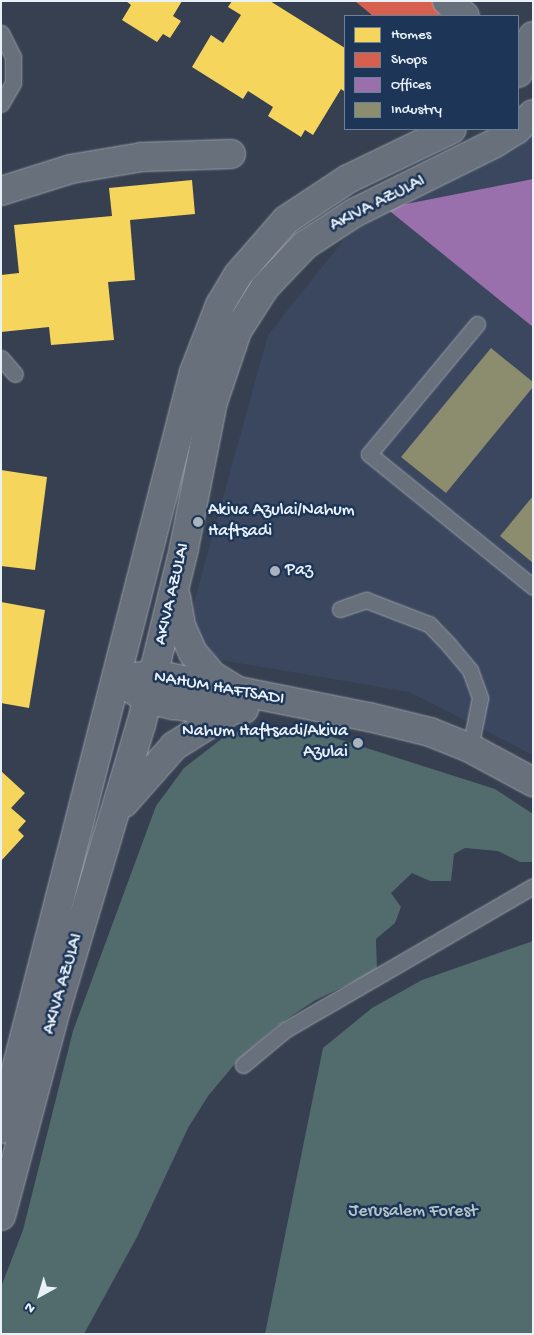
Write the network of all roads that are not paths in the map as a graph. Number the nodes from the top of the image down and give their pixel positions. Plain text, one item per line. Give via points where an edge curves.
1 (447, 1) edge
2 (464, 15) edge
3 (1, 34) edge
4 (533, 36) edge
5 (522, 66) edge
6 (1, 104) edge
7 (533, 114) edge
8 (519, 127) edge
9 (450, 130) edge
10 (516, 130) edge
11 (533, 139) edge
12 (495, 143) junction
13 (231, 154) dead end
14 (1, 191) edge
15 (477, 324) dead end
16 (1, 358) edge
17 (15, 374) dead end
18 (175, 585) junction
19 (533, 587) edge
20 (340, 609) dead end
21 (117, 680) junction
22 (150, 686) junction
23 (236, 701) junction
24 (470, 748) junction
25 (533, 782) edge
26 (114, 816) junction
27 (533, 886) edge
28 (243, 1065) dead end
29 (1, 1129) edge
30 (1, 1216) edge

1 - 2 street
3 - 6 lane via 13,57 13,83
4 - 5 street
7 - 8 street, AKIVA AZULAI
9 - 21 street, AKIVA AZULAI via 314,198 286,220 238,275 220,305 194,372
10 - 12 street, AKIVA AZULAI
11 - 12 street
12 - 18 street, AKIVA AZULAI via 328,229 283,266 260,294 237,331 222,367
13 - 14 street via 142,156 71,169
15 - 19 lane via 368,454
16 - 17 lane
18 - 22 street, AKIVA AZULAI
18 - 23 street via 181,626 193,653
20 - 24 lane via 366,600 421,620 435,631 470,670 480,698
21 - 22 street, NAHUM HAFTSADI
21 - 29 street, AKIVA AZULAI
22 - 23 street, NAHUM HAFTSADI via 201,710
22 - 26 street, AKIVA AZULAI
23 - 24 street, NAHUM HAFTSADI via 295,703 430,732
23 - 26 street via 174,746
24 - 25 street, NAHUM HAFTSADI
26 - 30 street, AKIVA AZULAI via 46,1044
27 - 28 lane via 285,1030

